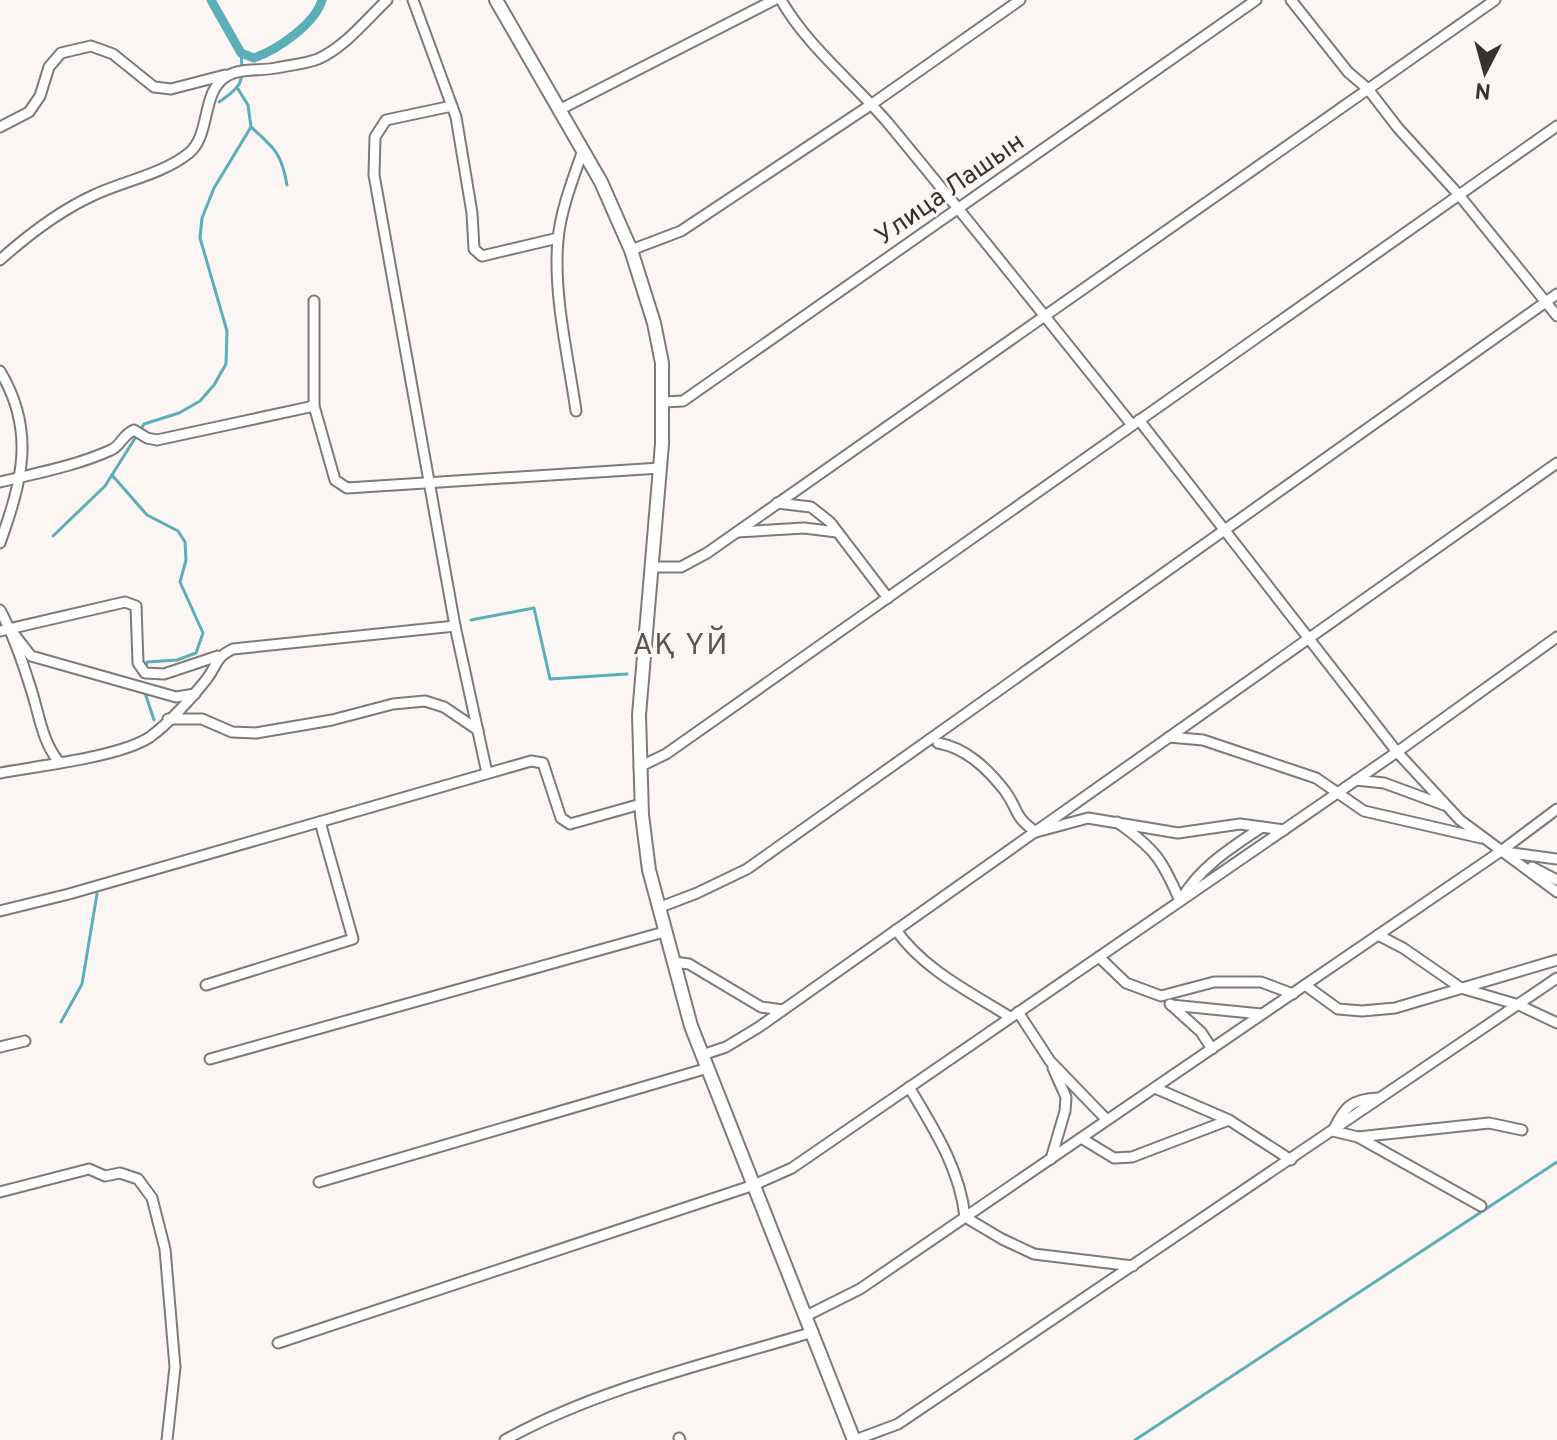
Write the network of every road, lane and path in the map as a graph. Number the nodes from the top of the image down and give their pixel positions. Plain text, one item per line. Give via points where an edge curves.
1 (387, 0) edge
2 (413, 0) edge
3 (496, 0) edge
4 (773, 0) edge
5 (1020, 0) edge
6 (1256, 0) edge
7 (1291, 0) edge
8 (1495, 0) edge
9 (228, 75) junction
10 (1368, 89) junction
11 (872, 104) junction
12 (452, 106) junction
13 (559, 110) junction
14 (1557, 126) edge
15 (0, 127) edge
16 (583, 150) junction
17 (1459, 195) junction
18 (959, 208) junction
19 (558, 238) junction
20 (631, 250) junction
21 (0, 260) edge
22 (1557, 294) edge
23 (314, 301) dead end
24 (1546, 302) junction
25 (1044, 316) junction
26 (1557, 316) edge
27 (0, 371) edge
28 (664, 402) junction
29 (314, 406) junction
30 (576, 411) dead end
31 (1135, 423) junction
32 (1557, 463) edge
33 (660, 468) junction
34 (20, 477) junction
35 (0, 482) edge
36 (431, 483) junction
37 (777, 503) junction
38 (1223, 529) junction
39 (736, 532) junction
40 (837, 532) junction
41 (0, 543) edge
42 (652, 567) junction
43 (888, 598) junction
44 (0, 610) edge
45 (455, 626) junction
46 (5, 630) edge
47 (1557, 637) edge
48 (1309, 639) junction
49 (218, 656) junction
50 (195, 694) junction
51 (168, 719) junction
52 (478, 730) junction
53 (1169, 737) junction
54 (938, 743) dead end
55 (1397, 752) junction
56 (59, 762) junction
57 (639, 767) junction
58 (0, 773) edge
59 (487, 773) junction
60 (1356, 780) junction
61 (1337, 792) junction
62 (641, 804) junction
63 (1448, 807) junction
64 (1069, 808) junction
65 (1555, 815) edge
66 (1088, 818) junction
67 (1114, 820) junction
68 (320, 822) junction
69 (1262, 827) junction
70 (1284, 830) junction
71 (1036, 832) junction
72 (1485, 839) junction
73 (1501, 851) junction
74 (1557, 859) edge
75 (1557, 880) edge
76 (1557, 892) edge
77 (1180, 901) junction
78 (658, 908) junction
79 (0, 911) edge
80 (896, 930) junction
81 (664, 932) junction
82 (1378, 935) junction
83 (1099, 957) junction
84 (1557, 960) edge
85 (674, 962) junction
86 (1557, 978) edge
87 (206, 985) dead end
88 (1305, 985) junction
89 (1461, 988) junction
90 (1293, 994) junction
91 (1161, 996) junction
92 (1171, 1005) junction
93 (1519, 1005) junction
94 (783, 1010) junction
95 (1014, 1014) junction
96 (1261, 1014) junction
97 (1557, 1023) edge
98 (25, 1041) dead end
99 (0, 1047) edge
100 (1212, 1049) junction
101 (702, 1055) junction
102 (210, 1059) dead end
103 (1050, 1061) junction
104 (708, 1068) junction
105 (909, 1087) junction
106 (1155, 1088) junction
107 (1106, 1119) junction
108 (1229, 1120) junction
109 (1522, 1130) dead end
110 (1333, 1131) junction
111 (1358, 1137) junction
112 (1081, 1138) junction
113 (1051, 1159) junction
114 (1291, 1160) junction
115 (319, 1182) dead end
116 (754, 1185) junction
117 (0, 1192) edge
118 (1481, 1206) dead end
119 (965, 1217) junction
120 (1133, 1266) junction
121 (806, 1316) junction
122 (813, 1332) junction
123 (278, 1343) dead end
124 (167, 1440) edge
125 (505, 1440) edge
126 (854, 1440) edge

1 - 9 street via 337,48 316,59
2 - 12 street
3 - 13 main road
4 - 11 street
4 - 13 street
5 - 11 street
6 - 18 street, Улица Лашын
7 - 10 street via 1348,72
8 - 10 street
9 - 15 street via 171,89 154,87 113,54 91,46 61,53 29,112
9 - 21 street via 214,87 191,152 93,195 34,229
10 - 17 street
10 - 25 street
11 - 18 street
11 - 20 street via 681,231
12 - 19 street via 474,249 482,256
12 - 36 street via 386,120 375,137 374,175
13 - 16 main road
14 - 17 street
16 - 19 street
16 - 20 main road
17 - 24 street
17 - 31 street
18 - 25 street
18 - 28 street, Улица Лашын via 683,401
19 - 30 street via 558,278
20 - 28 main road via 654,323
22 - 24 street
23 - 29 street
24 - 26 street
24 - 38 street
25 - 31 street
25 - 37 street
27 - 34 street via 20,418
28 - 33 main road
29 - 34 street via 157,440 134,430 115,448
29 - 36 street via 335,480 347,488
31 - 38 street
31 - 43 street
32 - 48 street
33 - 36 street
33 - 42 main road
34 - 35 street
34 - 41 street
36 - 45 street
37 - 39 street
37 - 40 street via 811,507
38 - 48 street
38 - 78 street via 747,869
39 - 40 street
39 - 42 street via 681,567
40 - 43 street
42 - 57 main road
43 - 57 street via 666,754
44 - 46 street
45 - 49 street via 233,649
45 - 52 street
46 - 49 street via 125,602 136,606 138,663 145,673 164,674
46 - 50 street via 31,656 176,697
46 - 56 street via 31,687 47,749
47 - 55 street
48 - 53 street
48 - 55 street
49 - 50 street
50 - 51 street
51 - 52 street via 202,719 232,732 256,733 425,701
51 - 56 street via 150,737 124,749
52 - 59 street
53 - 61 street via 1203,740 1316,778
53 - 64 street
54 - 71 street via 965,752 982,767 1006,793 1020,821
55 - 60 street
55 - 63 street
56 - 58 street
57 - 62 main road
59 - 62 street via 531,761 543,763 561,818 570,824
59 - 68 street
60 - 61 street
60 - 63 street via 1384,783
61 - 70 street
61 - 72 street via 1364,811
62 - 78 main road
63 - 72 street
64 - 66 street
64 - 71 street
65 - 73 street
66 - 67 street
66 - 71 street
67 - 69 street via 1178,833 1240,824
67 - 77 street via 1163,863
68 - 79 street
68 - 87 street via 353,939
69 - 70 street
69 - 77 street via 1209,864
70 - 77 street
71 - 80 street
72 - 73 street
73 - 74 street
73 - 75 street
73 - 76 street
73 - 82 street
77 - 83 street
78 - 81 main road
80 - 94 street
80 - 95 street via 931,967
81 - 85 main road
81 - 102 street
82 - 88 street
82 - 89 street
83 - 91 street via 1126,983
83 - 95 street
84 - 89 street
85 - 94 street via 689,964 761,1007
85 - 101 main road
86 - 93 street
88 - 89 street via 1338,1009 1362,1011 1395,1008
88 - 90 street
89 - 93 street
90 - 91 street via 1261,982 1214,982
90 - 96 street
91 - 92 street
92 - 96 street
92 - 100 street
93 - 97 street
93 - 110 street
94 - 101 street via 726,1047
95 - 103 street
95 - 105 street
96 - 100 street
98 - 99 street
100 - 106 street
101 - 104 main road
103 - 107 street
103 - 113 street via 1066,1097
104 - 115 street
104 - 116 main road
105 - 116 street via 792,1168
105 - 119 street via 943,1144 963,1192
106 - 107 street
106 - 108 street
107 - 112 street
108 - 112 street via 1132,1157 1114,1158
108 - 114 street
109 - 111 street via 1489,1123
110 - 111 street
110 - 114 street
111 - 118 street
112 - 113 street
113 - 119 street
114 - 120 street
116 - 121 main road
116 - 123 street
117 - 124 street via 89,1169 138,1179 152,1198 165,1249 175,1367
119 - 120 street via 1034,1254
119 - 121 street via 860,1289
120 - 126 street via 898,1424
121 - 122 main road
122 - 125 street via 638,1385 533,1424
122 - 126 main road

